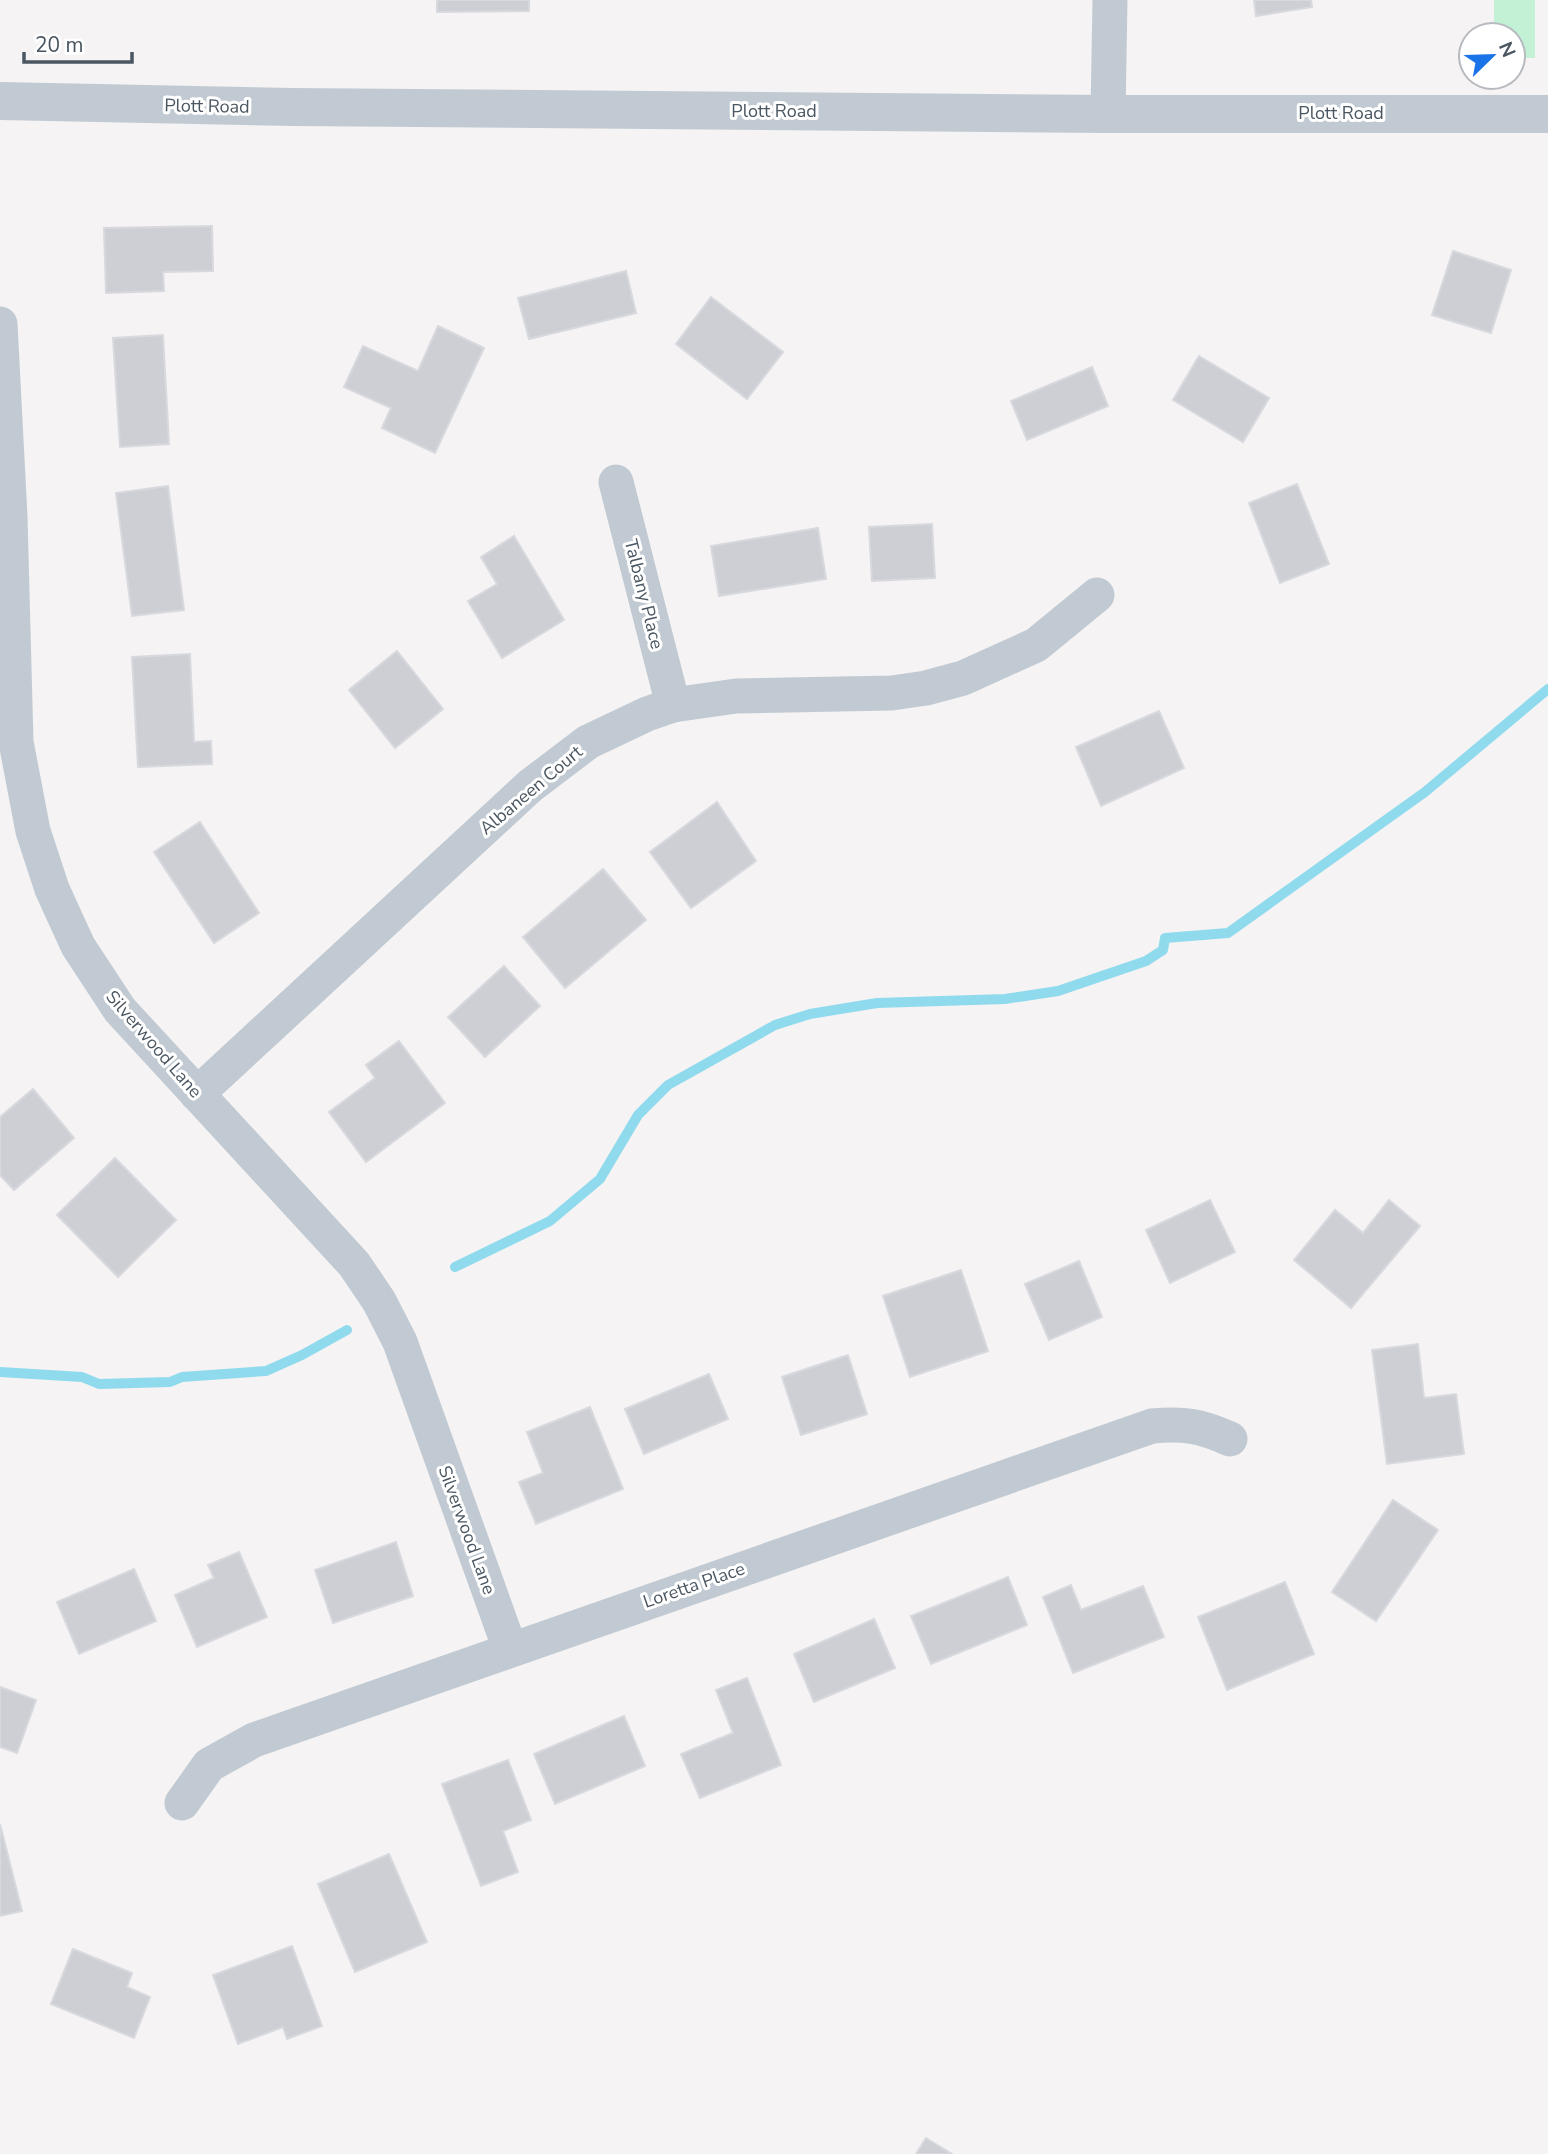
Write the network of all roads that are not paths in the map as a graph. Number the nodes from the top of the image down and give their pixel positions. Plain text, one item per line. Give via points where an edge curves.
1 (1110, 0) edge
2 (0, 101) edge
3 (1108, 114) junction
4 (1548, 114) edge
5 (0, 324) edge
6 (616, 482) dead end
7 (1097, 595) dead end
8 (673, 705) junction
9 (197, 1094) junction
10 (1230, 1439) dead end
11 (510, 1649) junction
12 (182, 1804) dead end

1 - 3 street
2 - 3 street, Plott Road
3 - 4 street, Plott Road
5 - 9 street, Silverwood Lane via 16,742 33,831 52,889 79,946 120,1010
6 - 8 street, Talbany Place
7 - 8 street, Albaneen Court via 1036,645 963,678 926,688 892,693 736,696
8 - 9 street, Albaneen Court via 588,742 539,779
9 - 11 street, Silverwood Lane via 354,1264 379,1301 400,1342
10 - 11 street, Loretta Place via 1183,1423 1152,1426
11 - 12 street, Loretta Place via 254,1740 209,1765

